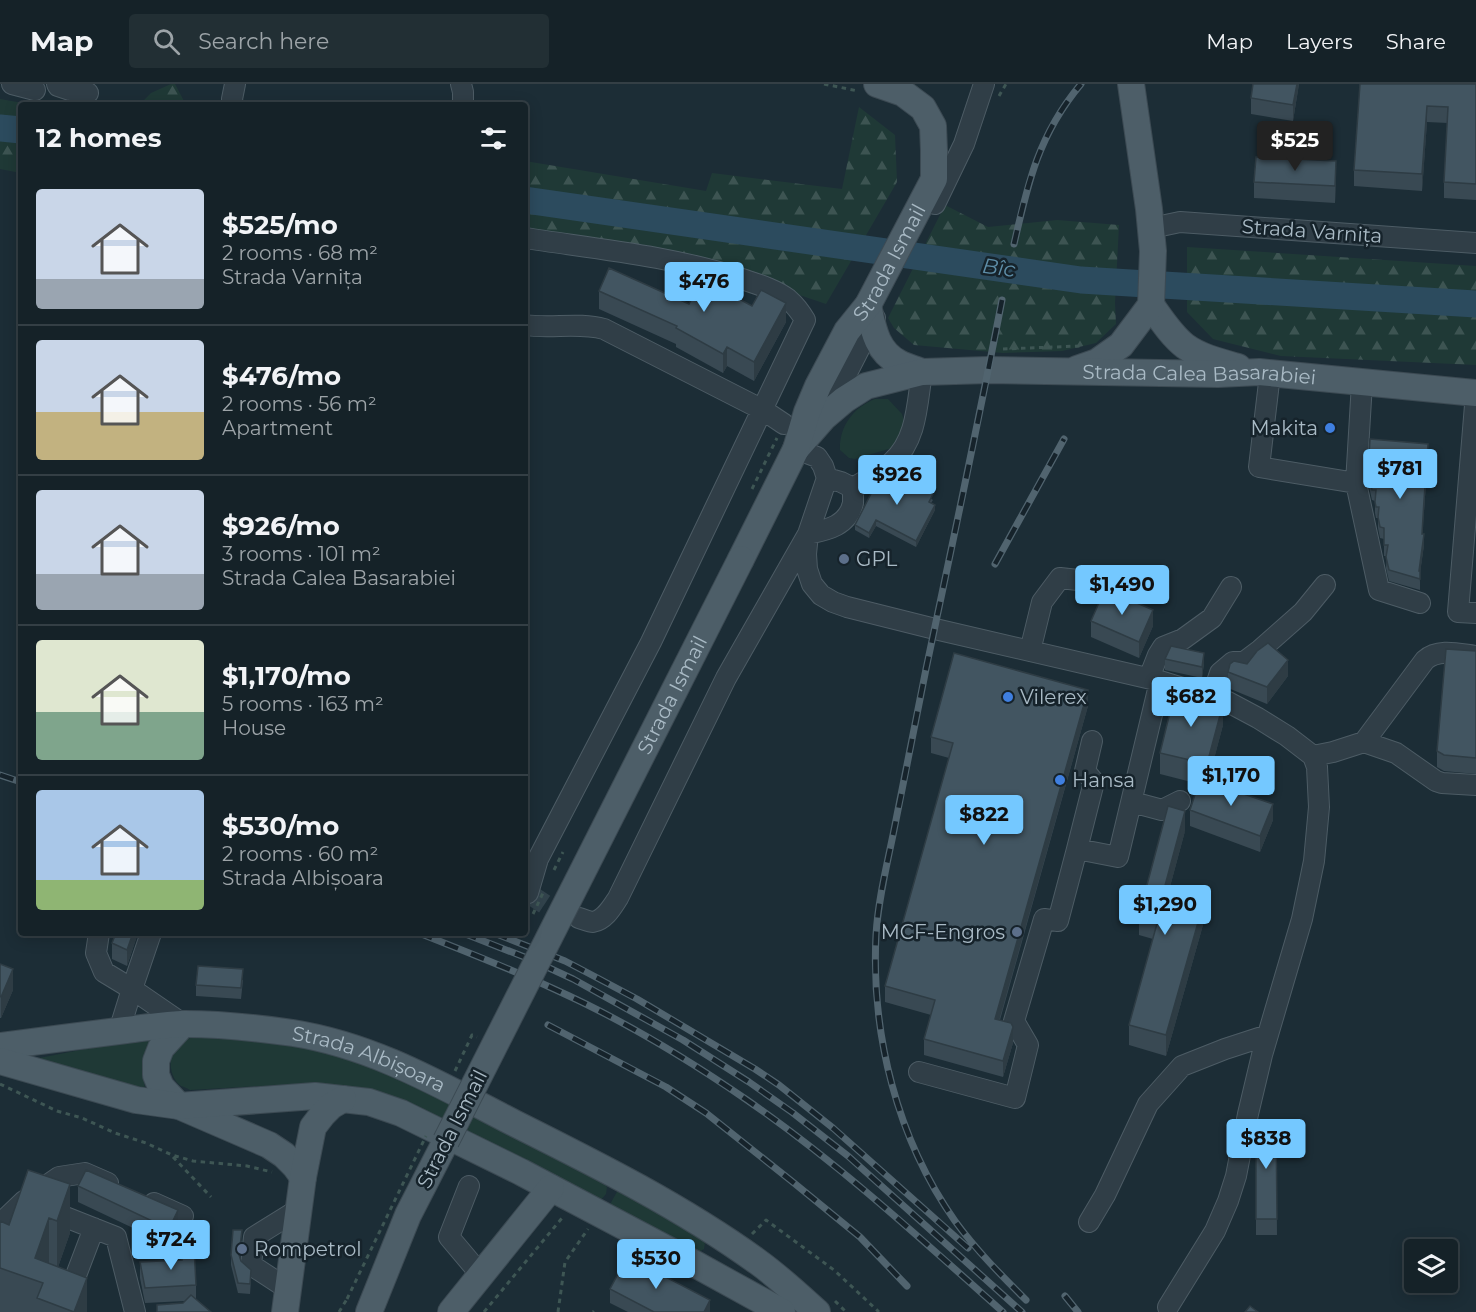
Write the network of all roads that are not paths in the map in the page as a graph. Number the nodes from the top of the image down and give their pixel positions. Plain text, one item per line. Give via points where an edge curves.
1 (12, 84) edge
2 (57, 84) edge
3 (235, 84) edge
4 (462, 84) edge
5 (983, 84) edge
6 (1130, 86) edge
7 (868, 87) edge
8 (35, 90) dead end
9 (88, 93) dead end
10 (232, 102) edge
11 (463, 102) edge
12 (930, 195) junction
13 (528, 238) edge
14 (1152, 242) junction
15 (1476, 243) edge
16 (1151, 302) junction
17 (873, 313) junction
18 (528, 326) edge
19 (922, 372) junction
20 (1068, 372) junction
21 (1264, 373) junction
22 (1362, 383) junction
23 (1476, 393) edge
24 (763, 410) junction
25 (824, 417) junction
26 (784, 424) dead end
27 (796, 448) junction
28 (827, 478) junction
29 (1356, 483) junction
30 (853, 488) junction
31 (808, 534) junction
32 (1100, 585) dead end
33 (1325, 585) dead end
34 (1231, 587) dead end
35 (1420, 603) dead end
36 (1476, 613) edge
37 (1030, 651) junction
38 (1476, 656) edge
39 (1155, 680) junction
40 (1212, 698) junction
41 (1092, 741) dead end
42 (1364, 742) junction
43 (1313, 756) junction
44 (1476, 786) edge
45 (1180, 801) dead end
46 (1132, 802) junction
47 (1077, 849) junction
48 (534, 892) edge
49 (579, 918) tunnel mouth
50 (99, 936) edge
51 (150, 936) edge
52 (132, 989) junction
53 (183, 1024) junction
54 (119, 1031) junction
55 (1268, 1035) junction
56 (0, 1046) edge
57 (0, 1061) edge
58 (919, 1072) dead end
59 (343, 1099) junction
60 (179, 1106) junction
61 (303, 1177) junction
62 (469, 1186) dead end
63 (551, 1188) junction
64 (24, 1201) junction
65 (299, 1209) junction
66 (183, 1216) dead end
67 (1089, 1222) dead end
68 (94, 1228) junction
69 (711, 1229) junction
70 (0, 1230) edge
71 (695, 1264) junction
72 (481, 1275) junction
73 (287, 1301) edge
74 (66, 1303) edge
75 (1168, 1307) dead end
76 (363, 1308) edge
77 (135, 1312) edge
78 (451, 1312) edge
79 (782, 1312) edge
80 (817, 1312) edge

1 - 8 street
2 - 9 street
3 - 10 street
4 - 11 street
5 - 12 street, Strada Ismail
6 - 14 main road
7 - 12 main road via 903,93 923,108 933,126
12 - 17 main road, Strada Ismail
13 - 24 street via 716,271 768,288 788,299 805,320
14 - 15 street, Strada Varnița via 1161,226 1180,222
14 - 16 main road
16 - 20 main road via 1121,345 1097,362
16 - 21 main road via 1186,346 1218,361
17 - 19 main road, Strada Calea Basarabiei via 875,336 888,356
17 - 25 street, Strada Ismail
17 - 27 main road, Strada Ismail via 847,331 818,386
18 - 24 street via 604,329
19 - 20 main road, Strada Calea Basarabiei
19 - 25 main road, Strada Calea Basarabiei via 866,386
19 - 30 street via 914,427 906,447 891,463
20 - 21 main road, Strada Calea Basarabiei
21 - 22 main road, Strada Calea Basarabiei
21 - 29 street via 1259,467
22 - 23 main road, Strada Calea Basarabiei
22 - 29 street
23 - 36 street via 1458,612
24 - 26 street
24 - 48 street via 651,642 538,859 528,893
25 - 27 main road, Strada Calea Basarabiei
27 - 28 street via 817,457
27 - 76 main road, Strada Ismail, bridge
28 - 30 street
28 - 31 street
29 - 35 street via 1379,590
30 - 31 street via 853,505 845,519 834,528
31 - 37 street via 807,569 812,584 832,602
31 - 49 street via 726,678 618,898 600,919 592,922
32 - 37 street via 1060,578 1042,603
33 - 40 street via 1303,612 1260,650 1244,662 1233,662 1220,673
34 - 39 street via 1212,618 1183,639 1163,647
37 - 39 street
38 - 42 street via 1450,653 1425,660
39 - 40 street
39 - 46 street
40 - 43 street via 1258,718
41 - 47 street via 1085,771 1094,782
42 - 43 street
42 - 44 street via 1396,753 1436,781
43 - 55 street via 1319,807 1314,861 1302,919
45 - 46 street via 1162,810
46 - 47 street via 1118,857
47 - 58 street via 1058,921 1044,919 1014,1021 1028,1045 1015,1098
50 - 52 street via 96,953 104,972
51 - 52 street
52 - 53 street
52 - 54 street
53 - 54 main road, Strada Albișoara
53 - 60 main road via 161,1048 156,1062 161,1087
53 - 69 main road, Strada Albișoara via 292,1033 380,1056 622,1177
54 - 56 main road, Strada Albișoara
55 - 67 street via 1182,1066 1148,1104
55 - 75 street via 1228,1202 1215,1231
57 - 60 main road, Strada Albișoara via 136,1100
59 - 60 main road, Strada Albișoara via 315,1096
59 - 61 main road via 322,1114 313,1127
59 - 63 main road, Strada Albișoara via 369,1102 401,1113
60 - 61 main road via 269,1145
61 - 65 main road
62 - 72 street via 449,1237
63 - 71 main road, Strada Albișoara
63 - 72 main road
64 - 66 street via 59,1177 85,1173
64 - 68 street
64 - 70 street via 3,1221
65 - 73 main road
65 - 73 street via 255,1237 251,1264
68 - 74 street
68 - 77 street via 116,1237
69 - 71 main road via 715,1247 704,1261
69 - 80 main road, Strada Albișoara via 760,1263
71 - 79 main road, Strada Albișoara
72 - 78 main road

